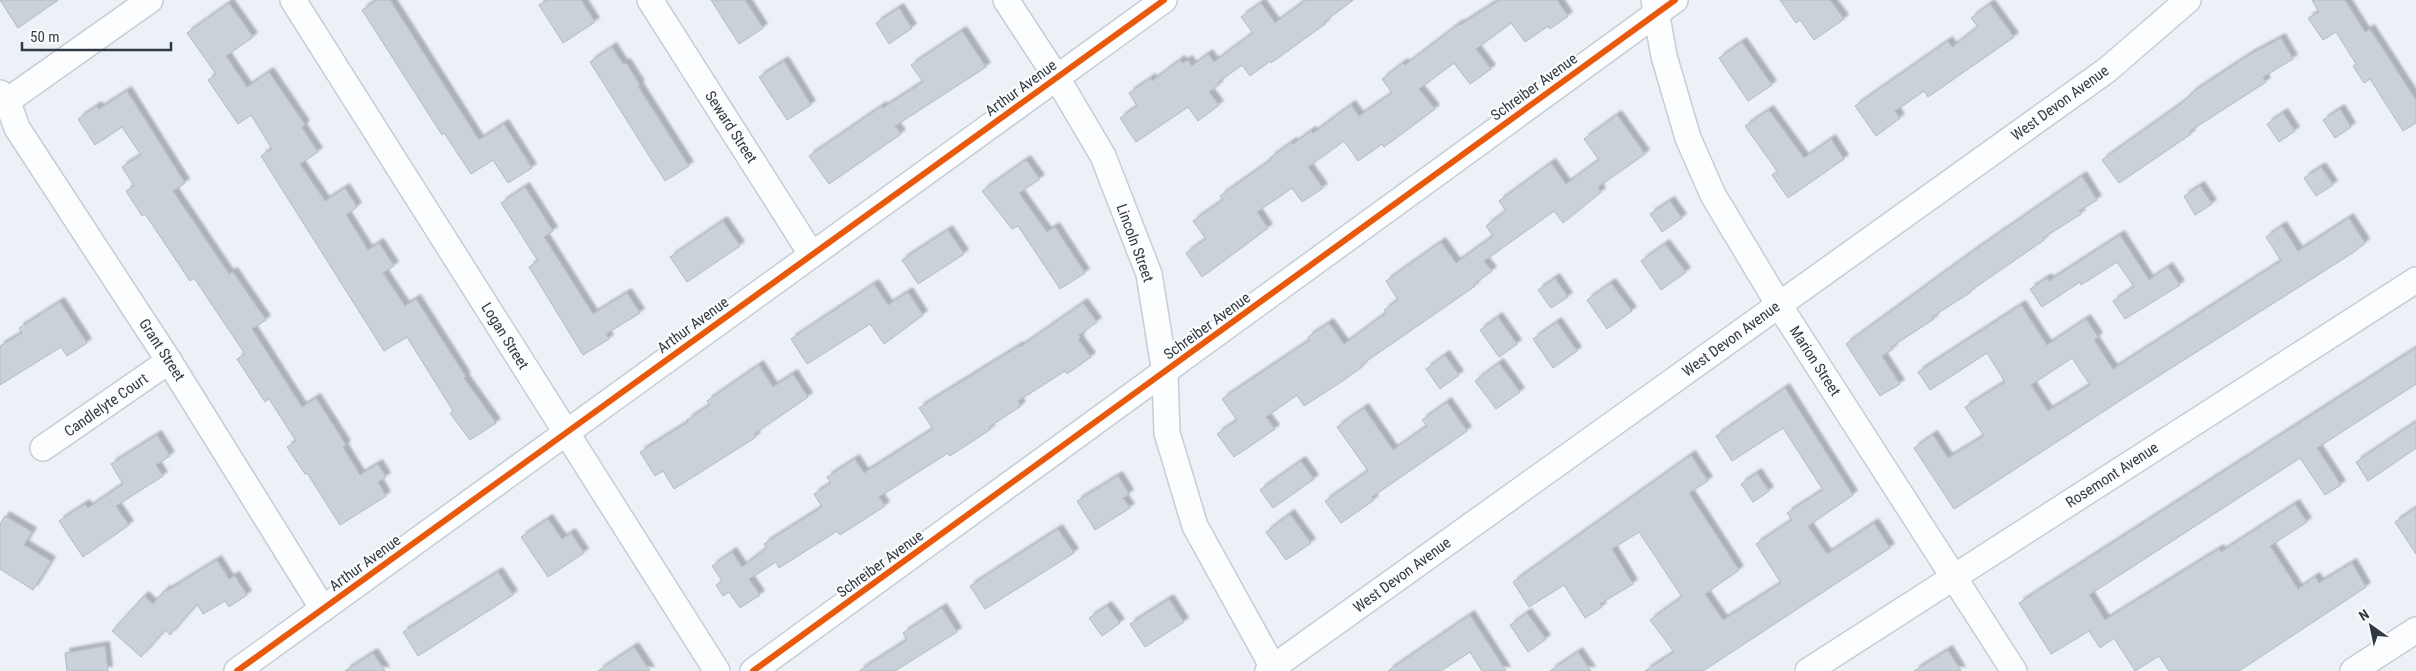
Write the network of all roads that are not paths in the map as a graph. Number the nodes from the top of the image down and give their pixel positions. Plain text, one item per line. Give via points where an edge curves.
1 (150, 0) edge
2 (294, 0) edge
3 (650, 0) edge
4 (1006, 0) edge
5 (1164, 0) edge
6 (2188, 0) edge
7 (1662, 4) edge
8 (1057, 78) junction
9 (2, 100) edge
10 (812, 255) junction
11 (2416, 280) edge
12 (1779, 305) junction
13 (169, 361) junction
14 (1165, 373) junction
15 (567, 433) junction
16 (43, 448) dead end
17 (1954, 577) junction
18 (323, 609) junction
19 (2416, 630) edge
20 (1272, 670) edge
21 (237, 671) edge
22 (717, 671) edge
23 (753, 671) edge
24 (1808, 671) edge
25 (2014, 671) edge
26 (2353, 671) edge

1 - 9 street
2 - 15 street, Logan Street
3 - 10 street, Seward Street
4 - 8 street, Lincoln Street
5 - 8 street, Arthur Avenue
6 - 12 street, West Devon Avenue via 2107,70
7 - 12 street, Marion Street via 1664,56 1699,167
7 - 14 street, Schreiber Avenue
8 - 10 street, Arthur Avenue
8 - 14 street, Lincoln Street via 1103,156 1149,274
9 - 13 street, Grant Street
10 - 15 street, Arthur Avenue
11 - 17 street, Rosemont Avenue
12 - 17 street, Marion Street
12 - 20 street, West Devon Avenue
13 - 16 street, Candlelyte Court
13 - 18 street, Grant Street
14 - 20 street, Lincoln Street via 1167,433 1195,526
14 - 23 street, Schreiber Avenue
15 - 18 street, Arthur Avenue
15 - 22 street, Logan Street
17 - 24 street, Rosemont Avenue
17 - 25 street, Marion Street
18 - 21 street, Arthur Avenue
19 - 26 street

